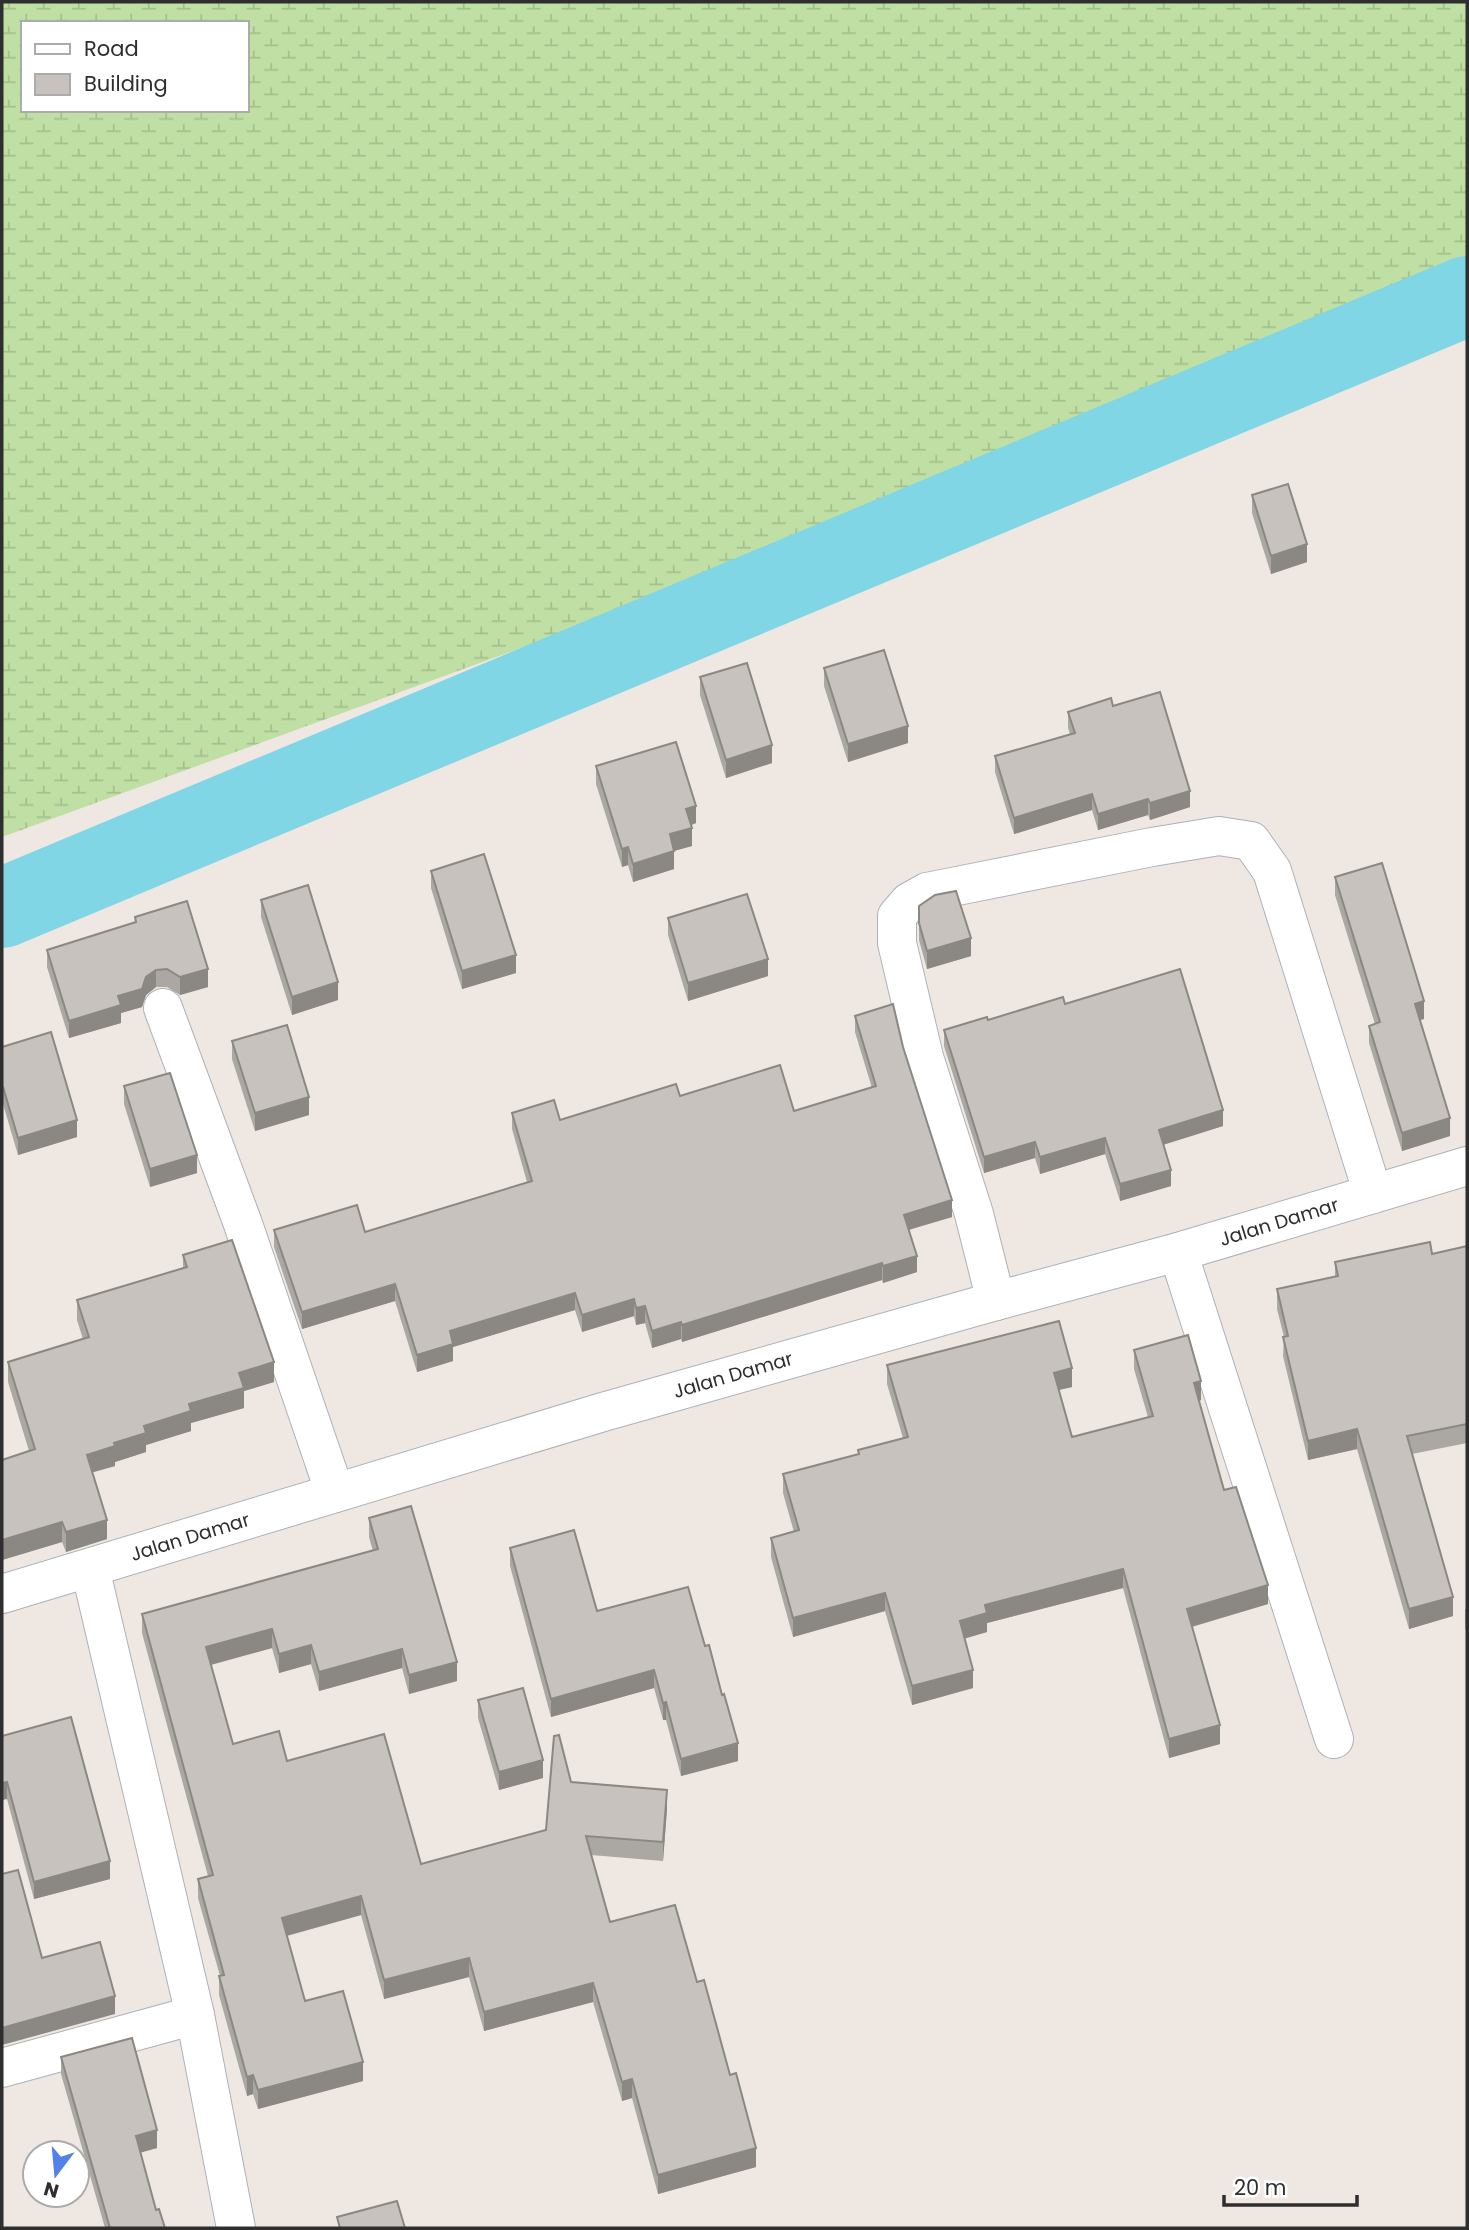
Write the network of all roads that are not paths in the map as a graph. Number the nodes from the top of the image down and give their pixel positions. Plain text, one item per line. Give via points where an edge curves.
1 (163, 1008) dead end
2 (1467, 1166) edge
3 (1373, 1194) junction
4 (1178, 1252) junction
5 (996, 1301) junction
6 (335, 1493) junction
7 (90, 1568) junction
8 (2, 1594) edge
9 (1334, 1739) dead end
10 (195, 2015) junction
11 (2, 2068) edge
12 (236, 2228) edge

1 - 6 street
2 - 3 street, Jalan Damar
3 - 4 street, Jalan Damar
3 - 5 street via 1272,871 1251,841 1219,836 927,892 897,916 897,943 924,1058 974,1214
4 - 5 street, Jalan Damar
4 - 9 street
5 - 6 street, Jalan Damar
6 - 7 street, Jalan Damar
7 - 8 street, Jalan Damar
7 - 10 street
10 - 11 street
10 - 12 street

